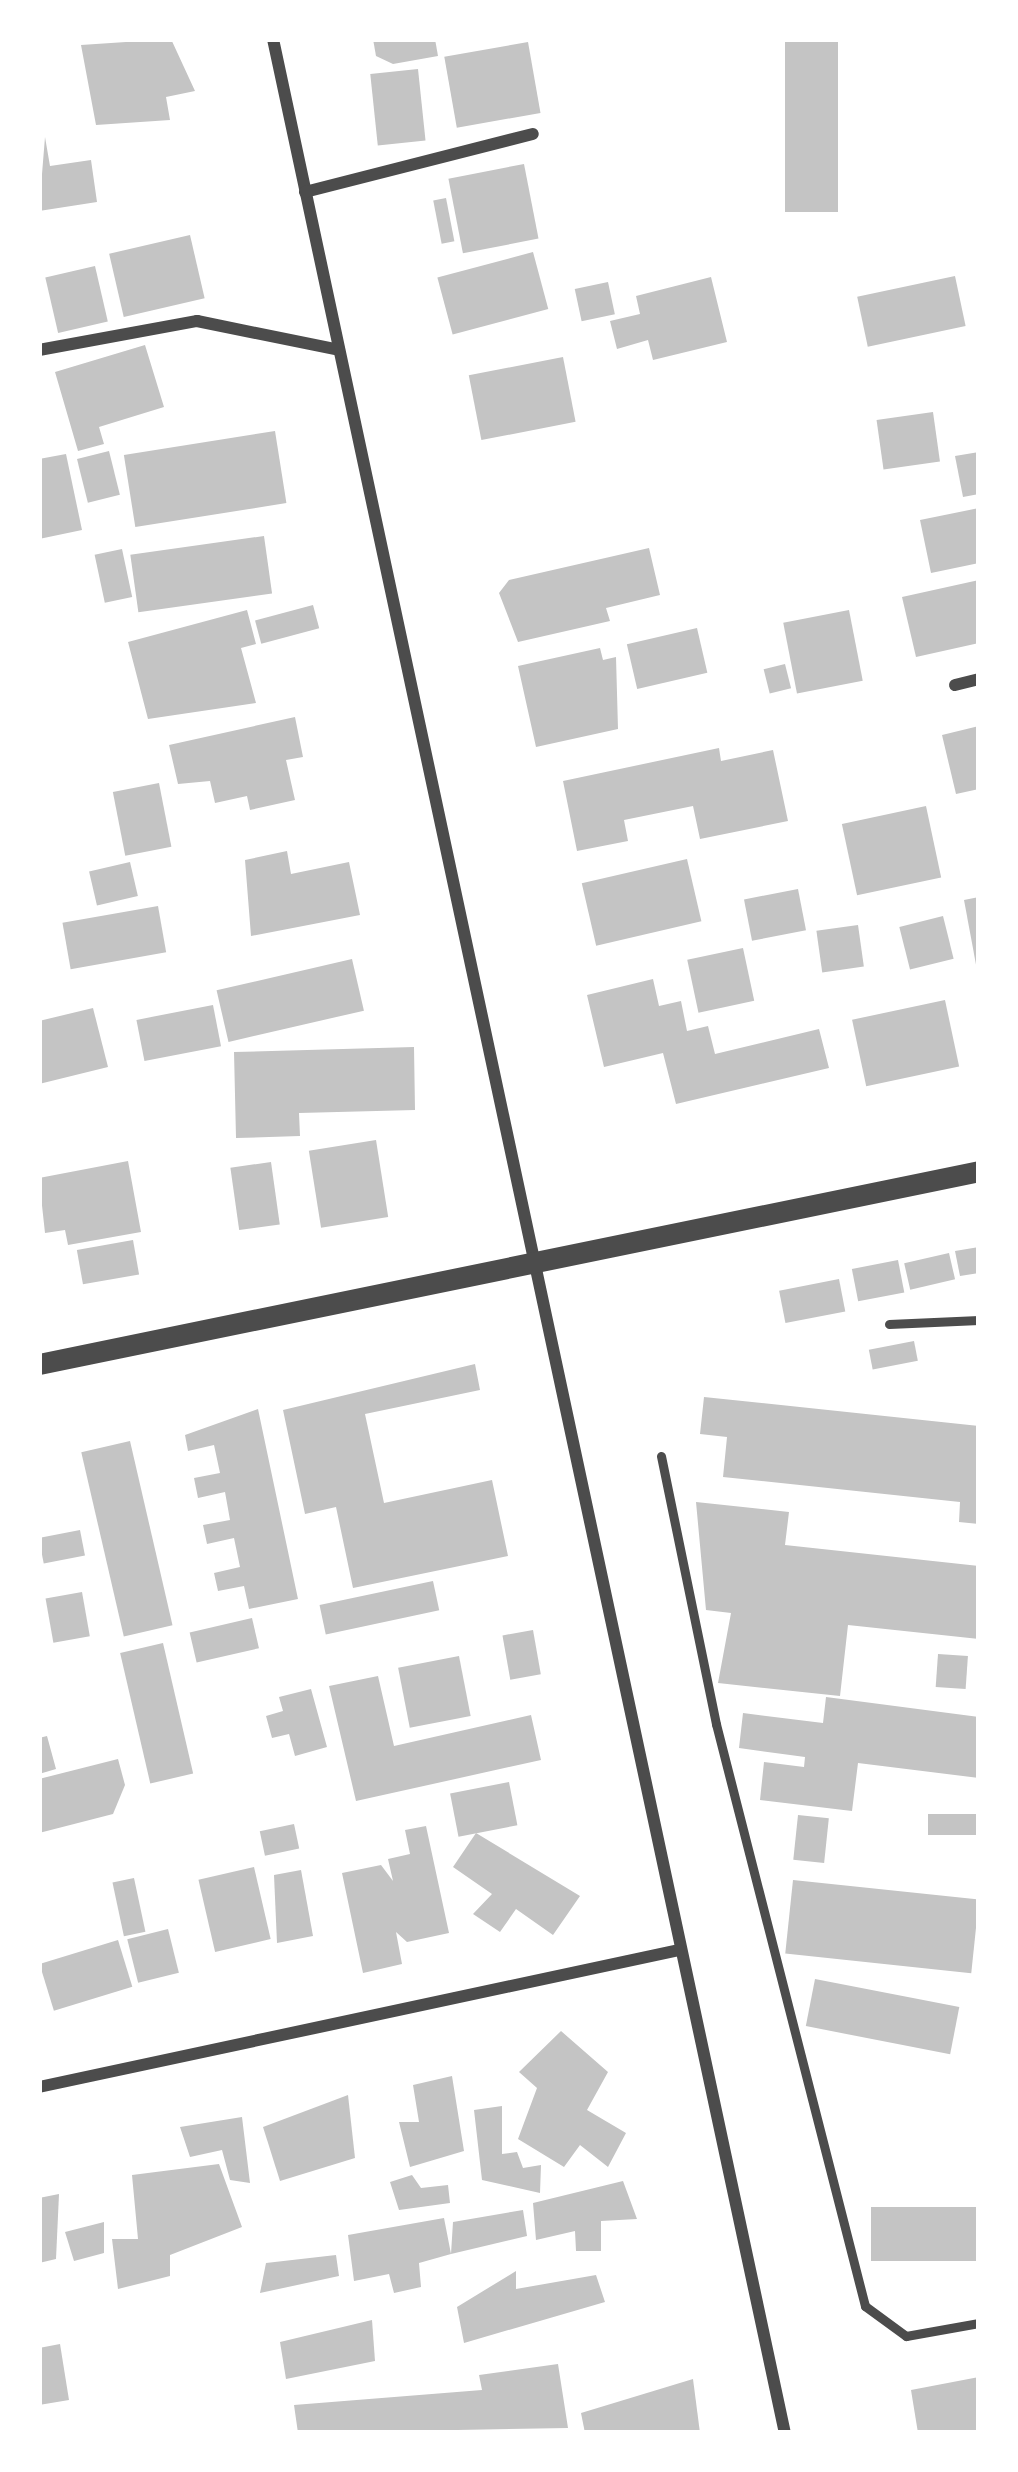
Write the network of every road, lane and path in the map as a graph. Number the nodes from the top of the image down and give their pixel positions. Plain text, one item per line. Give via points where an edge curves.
1 (272, 39) edge
2 (533, 134) dead end
3 (305, 192) junction
4 (39, 350) edge
5 (339, 350) junction
6 (979, 679) edge
7 (955, 685) dead end
8 (979, 1171) edge
9 (539, 1264) junction
10 (979, 1320) edge
11 (889, 1324) dead end
12 (39, 1364) edge
13 (661, 1456) dead end
14 (679, 1950) junction
15 (39, 2086) edge
16 (979, 2323) edge
17 (785, 2433) edge

1 - 3 street
2 - 3 street
3 - 5 street
4 - 5 street via 196,321
5 - 9 street
6 - 7 street
8 - 9 street
9 - 12 street
9 - 14 street
10 - 11 lane
13 - 16 lane via 716,1724 865,2306 906,2336
14 - 15 street
14 - 17 street

